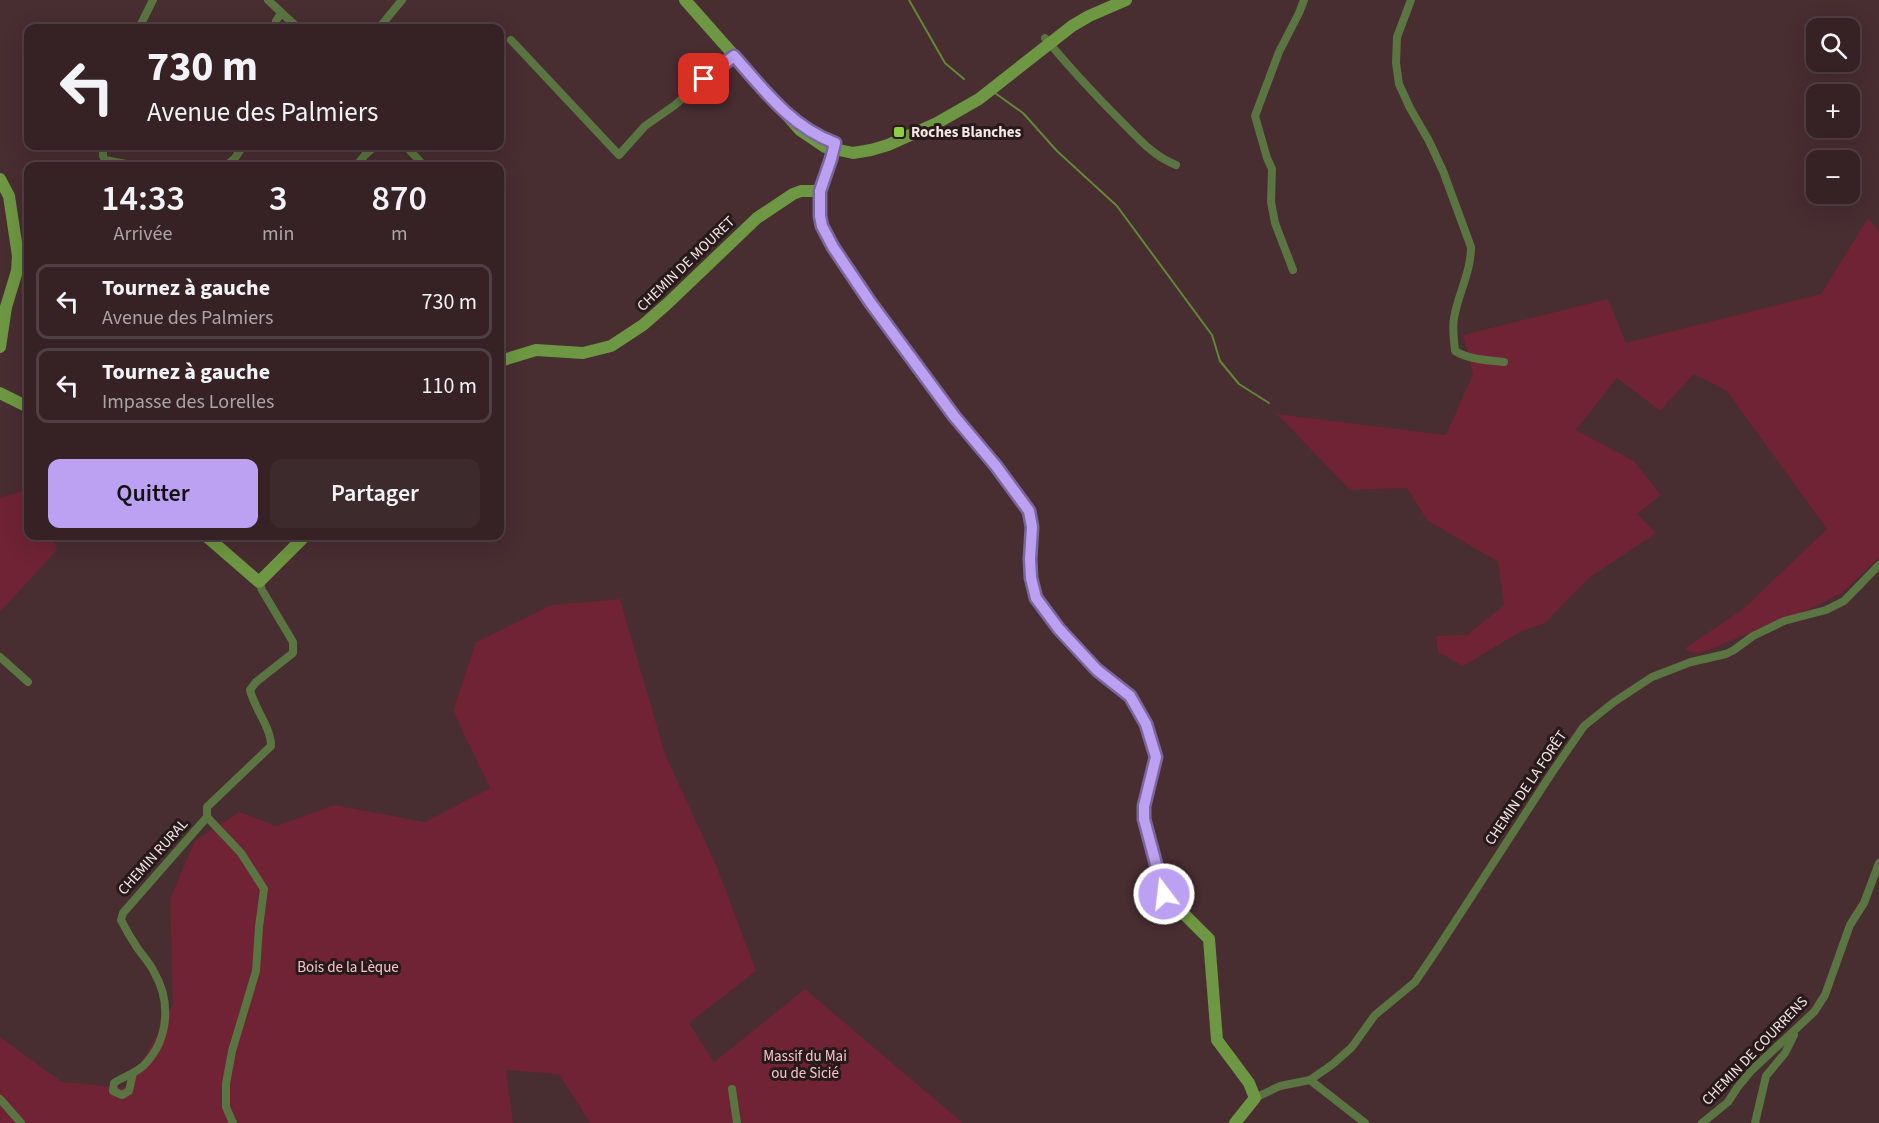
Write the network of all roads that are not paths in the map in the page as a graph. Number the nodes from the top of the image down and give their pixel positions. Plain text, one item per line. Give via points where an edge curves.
1 (153, 0) edge
2 (268, 0) edge
3 (402, 0) edge
4 (685, 0) edge
5 (1111, 0) edge
6 (1126, 0) edge
7 (1304, 0) edge
8 (1411, 0) edge
9 (281, 13) junction
10 (141, 24) edge
11 (276, 24) edge
12 (290, 24) edge
13 (382, 24) edge
14 (511, 40) dead end
15 (1047, 41) junction
16 (734, 56) junction
17 (834, 146) junction
18 (103, 150) edge
19 (240, 150) edge
20 (370, 150) edge
21 (410, 150) edge
22 (116, 162) edge
23 (230, 162) edge
24 (359, 162) edge
25 (420, 162) edge
26 (1176, 165) dead end
27 (0, 179) edge
28 (820, 191) junction
29 (1293, 270) dead end
30 (0, 347) edge
31 (504, 360) edge
32 (1504, 362) dead end
33 (0, 393) edge
34 (24, 405) edge
35 (211, 540) edge
36 (301, 540) edge
37 (1879, 565) edge
38 (259, 582) junction
39 (0, 657) edge
40 (28, 682) dead end
41 (207, 817) junction
42 (1879, 863) edge
43 (1798, 1027) junction
44 (133, 1073) dead end
45 (1310, 1080) junction
46 (732, 1089) dead end
47 (1255, 1098) junction
48 (0, 1099) edge
49 (21, 1123) edge
50 (233, 1123) edge
51 (737, 1123) edge
52 (1235, 1123) edge
53 (1365, 1123) edge
54 (1702, 1123) edge
55 (1755, 1123) edge

1 - 10 street
2 - 9 street
3 - 13 street
4 - 16 street
5 - 15 street via 1078,14
6 - 15 street
7 - 29 street via 1255,116 1272,169 1275,223
8 - 32 street via 1396,37 1399,84 1438,161 1471,248 1454,316 1455,351 1476,359
9 - 11 street
9 - 12 street
14 - 16 street via 619,155 645,126
15 - 17 street via 979,99 937,123 871,150 853,153
15 - 26 street via 1148,148
16 - 17 street via 800,130 825,147
17 - 28 street
18 - 22 street via 105,160
19 - 23 street
20 - 24 street
21 - 25 street
27 - 30 street via 9,196 18,256
28 - 31 street, CHEMIN DE MOURET via 793,194 757,218 668,304 611,346 583,353 536,350
28 - 47 street via 822,226 833,247 901,345 1029,511 1031,578 1036,598 1097,670 1130,696 1146,724 1156,757 1144,819 1164,894 1209,939 1217,1040 1249,1083
33 - 34 street
35 - 38 street
36 - 38 street
37 - 45 street, CHEMIN DE LA FORÊT via 1844,602 1784,621 1726,654 1652,677 1584,726 1415,982 1375,1015 1352,1047
38 - 41 street, CHEMIN RURAL via 293,642 293,653 250,690 271,746 207,807
39 - 40 street
41 - 44 street, CHEMIN RURAL via 123,913 121,920 162,987 165,1005 161,1040 145,1065
41 - 50 street via 242,853 264,889 256,971 226,1084 225,1107
42 - 43 street, CHEMIN DE COURRENS via 1864,903 1850,925 1826,995
43 - 54 street, CHEMIN DE COURRENS via 1751,1071 1728,1102
43 - 55 street via 1785,1053 1766,1076
45 - 47 street, CHEMIN DE LA FORÊT via 1280,1086
45 - 53 street
46 - 51 street
47 - 52 street
48 - 49 street

